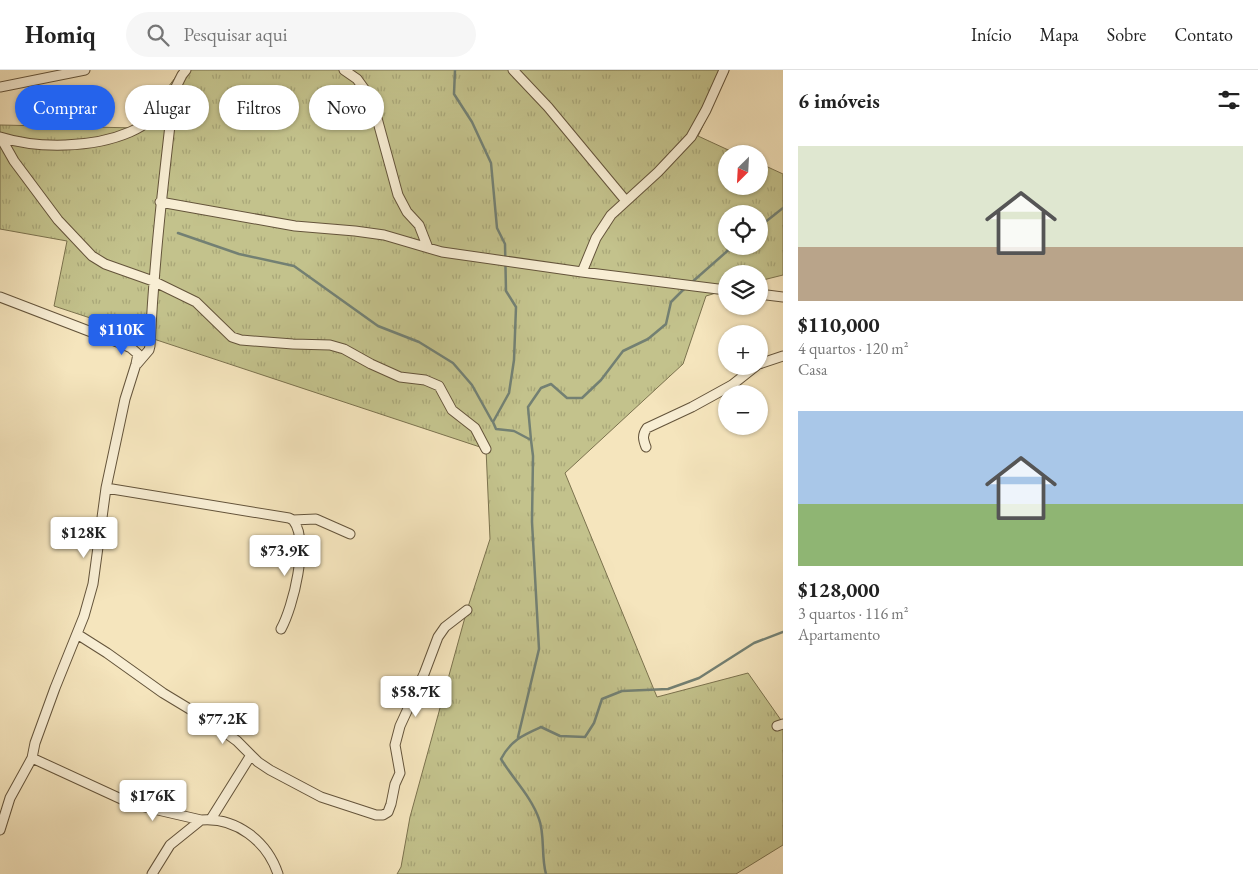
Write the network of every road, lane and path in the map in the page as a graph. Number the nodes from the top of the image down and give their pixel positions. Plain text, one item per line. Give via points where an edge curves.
1 (85, 70) edge
2 (186, 70) edge
3 (344, 70) edge
4 (513, 70) edge
5 (724, 70) edge
6 (177, 85) edge
7 (0, 87) edge
8 (134, 130) edge
9 (169, 130) edge
10 (0, 138) edge
11 (626, 201) junction
12 (160, 202) junction
13 (428, 248) junction
14 (582, 272) junction
15 (153, 282) junction
16 (718, 289) edge
17 (768, 295) edge
18 (0, 297) edge
19 (783, 297) edge
20 (783, 356) edge
21 (768, 361) edge
22 (136, 364) junction
23 (744, 375) edge
24 (646, 447) dead end
25 (486, 449) dead end
26 (106, 488) junction
27 (293, 520) junction
28 (350, 534) dead end
29 (467, 610) dead end
30 (281, 629) dead end
31 (77, 634) junction
32 (251, 755) junction
33 (32, 758) junction
34 (211, 819) junction
35 (201, 820) junction
36 (0, 830) edge
37 (152, 874) edge
38 (278, 874) edge

1 - 7 street
2 - 6 street
3 - 13 street via 357,79 370,97 398,195 419,225
4 - 11 street
5 - 11 street via 691,137
8 - 10 street via 100,141 67,146
9 - 12 street
10 - 15 street via 58,220 92,256
11 - 14 street via 611,215 596,238
12 - 13 street via 296,226 384,235
12 - 15 street
13 - 14 street
14 - 16 street
15 - 22 street via 150,346
15 - 25 street via 196,302 232,337 330,345 400,377 425,380 439,386 452,410 475,428
17 - 19 street
18 - 22 street via 131,348 138,354
20 - 21 street
22 - 26 street
23 - 24 street via 724,390 647,428 643,433
26 - 27 street
26 - 31 street via 92,584
27 - 28 street via 316,519
27 - 30 street via 300,560 293,601
29 - 32 street via 438,636 400,726 395,745 400,773 388,812 376,815 320,796 270,770
31 - 32 street via 212,722
31 - 33 street
32 - 34 street
33 - 35 street via 132,804
33 - 36 street via 10,798
34 - 35 street
34 - 38 street via 227,821 244,830 265,848
35 - 37 street via 170,845

